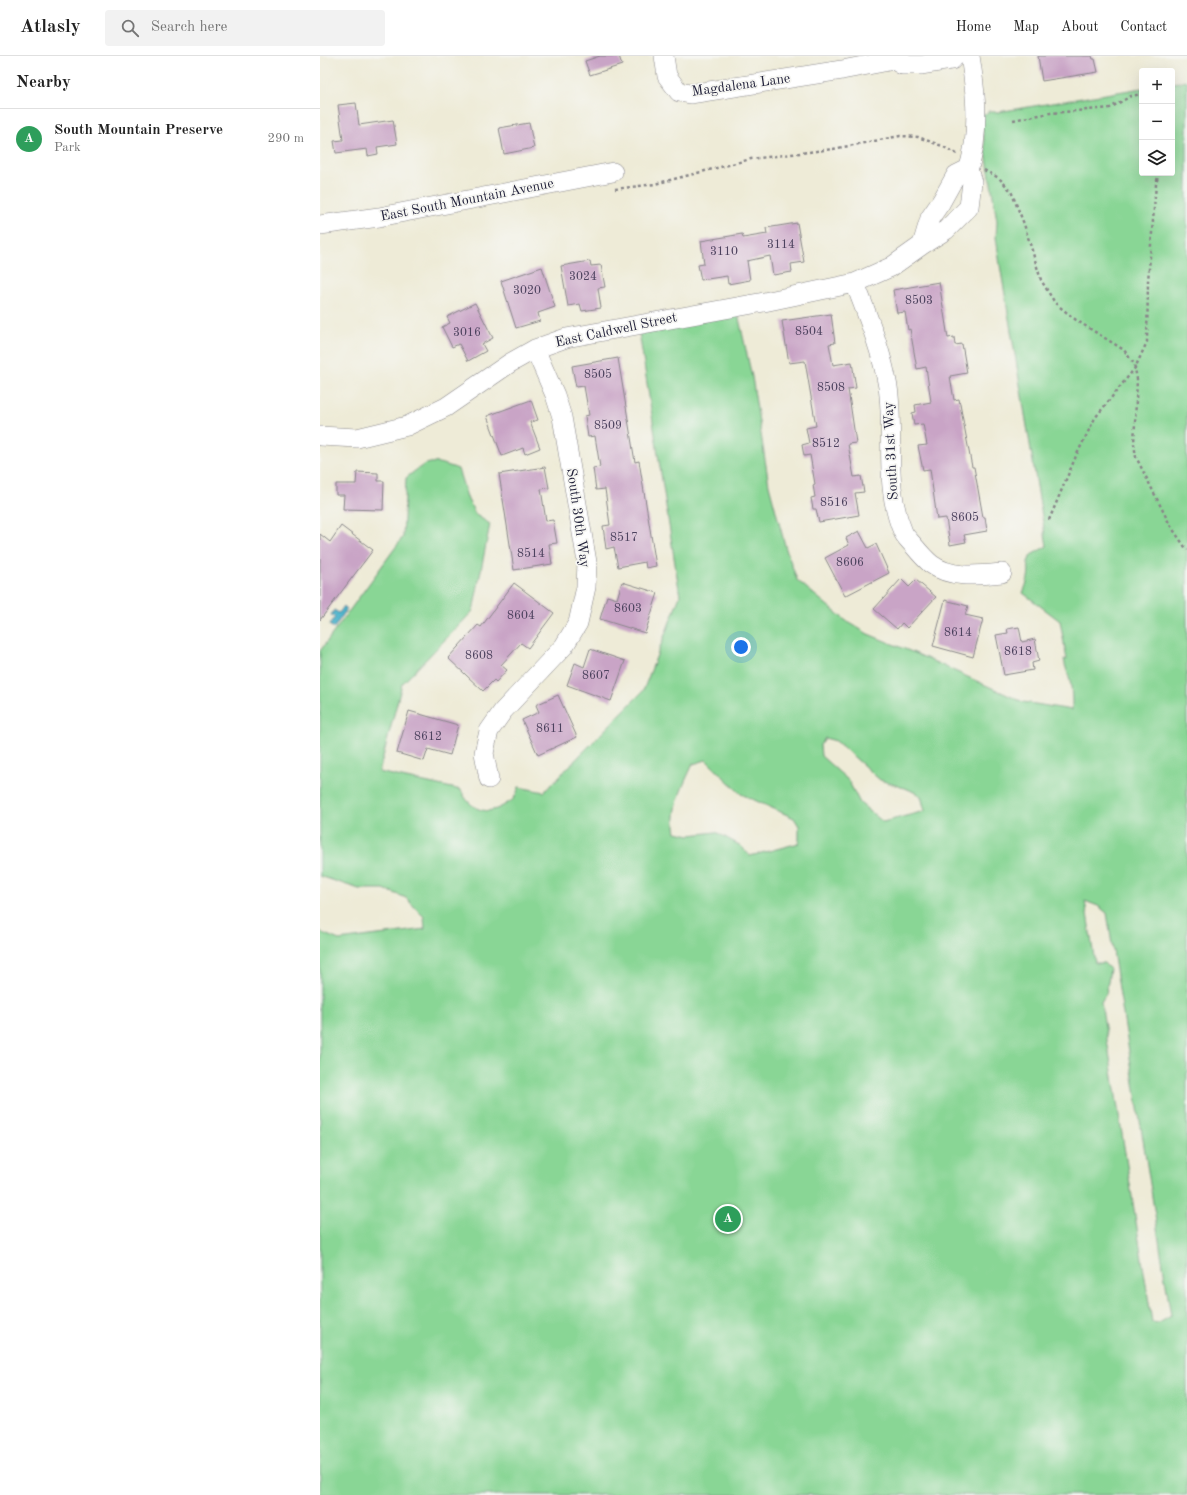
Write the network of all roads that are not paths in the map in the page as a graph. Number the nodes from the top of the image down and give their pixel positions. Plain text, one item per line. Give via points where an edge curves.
1 (664, 56) edge
2 (955, 56) edge
3 (970, 56) edge
4 (897, 58) edge
5 (920, 60) edge
6 (840, 63) edge
7 (969, 166) junction
8 (614, 181) road end
9 (941, 202) junction
10 (959, 217) junction
11 (320, 225) edge
12 (922, 245) junction
13 (855, 283) junction
14 (535, 349) junction
15 (320, 436) edge
16 (1002, 573) dead end
17 (489, 779) dead end

1 - 6 street, Magdalena Lane via 667,76 679,92 690,94
2 - 5 street, Magdalena Lane via 952,60
3 - 7 street, East Caldwell Street via 977,104 976,130
4 - 5 street, Magdalena Lane via 902,65
4 - 6 street, Magdalena Lane
7 - 9 street via 956,174
7 - 10 street, East Caldwell Street via 972,182 969,207
8 - 11 street, East South Mountain Avenue
9 - 10 street
9 - 12 street via 930,218
10 - 12 street, East Caldwell Street via 946,230
12 - 13 street, East Caldwell Street via 891,268
13 - 14 street, East Caldwell Street via 566,338
13 - 16 street, South 31st Way via 874,334 888,388 891,479 894,506 904,533 931,564 947,571 971,576
14 - 15 street, East Caldwell Street via 419,422 357,438
14 - 17 street, South 30th Way via 562,417 587,562 586,587 578,623 564,646 503,711 489,731 484,753

